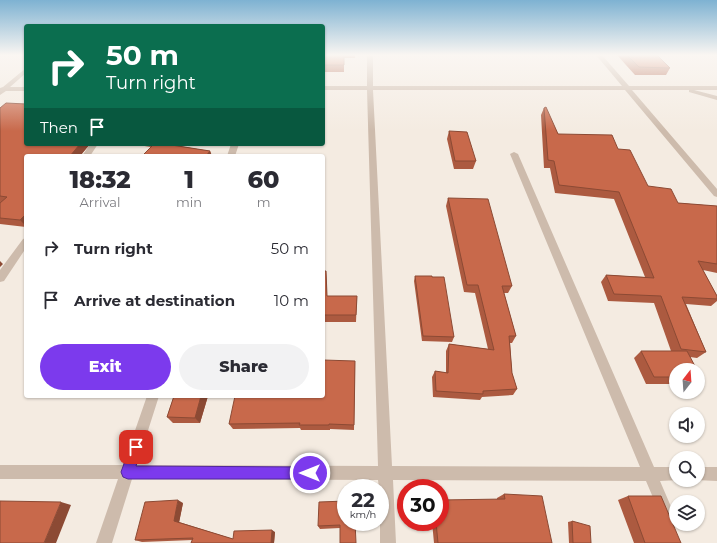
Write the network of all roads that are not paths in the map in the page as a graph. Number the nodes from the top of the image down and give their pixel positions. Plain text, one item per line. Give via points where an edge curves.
1 (14, 80) edge
2 (370, 80) edge
3 (621, 80) edge
4 (370, 87) junction
5 (627, 87) junction
6 (325, 88) edge
7 (680, 88) junction
8 (717, 88) edge
9 (24, 89) edge
10 (2, 90) edge
11 (717, 98) edge
12 (514, 154) dead end
13 (717, 194) edge
14 (24, 244) edge
15 (0, 278) edge
16 (151, 398) edge
17 (0, 472) edge
18 (128, 472) junction
19 (386, 473) junction
20 (651, 474) junction
21 (669, 474) edge
22 (705, 474) edge
23 (717, 474) edge
24 (669, 517) edge
25 (104, 543) edge
26 (388, 543) edge

1 - 10 street
2 - 4 street
3 - 5 street
4 - 5 street
4 - 6 street
4 - 19 street
5 - 7 street
5 - 13 street
7 - 8 street
7 - 11 street
9 - 10 street
12 - 20 street
14 - 15 street
16 - 18 street
17 - 18 street
18 - 19 street
18 - 25 street
19 - 20 street
19 - 26 street
20 - 21 street
20 - 24 street
22 - 23 street

